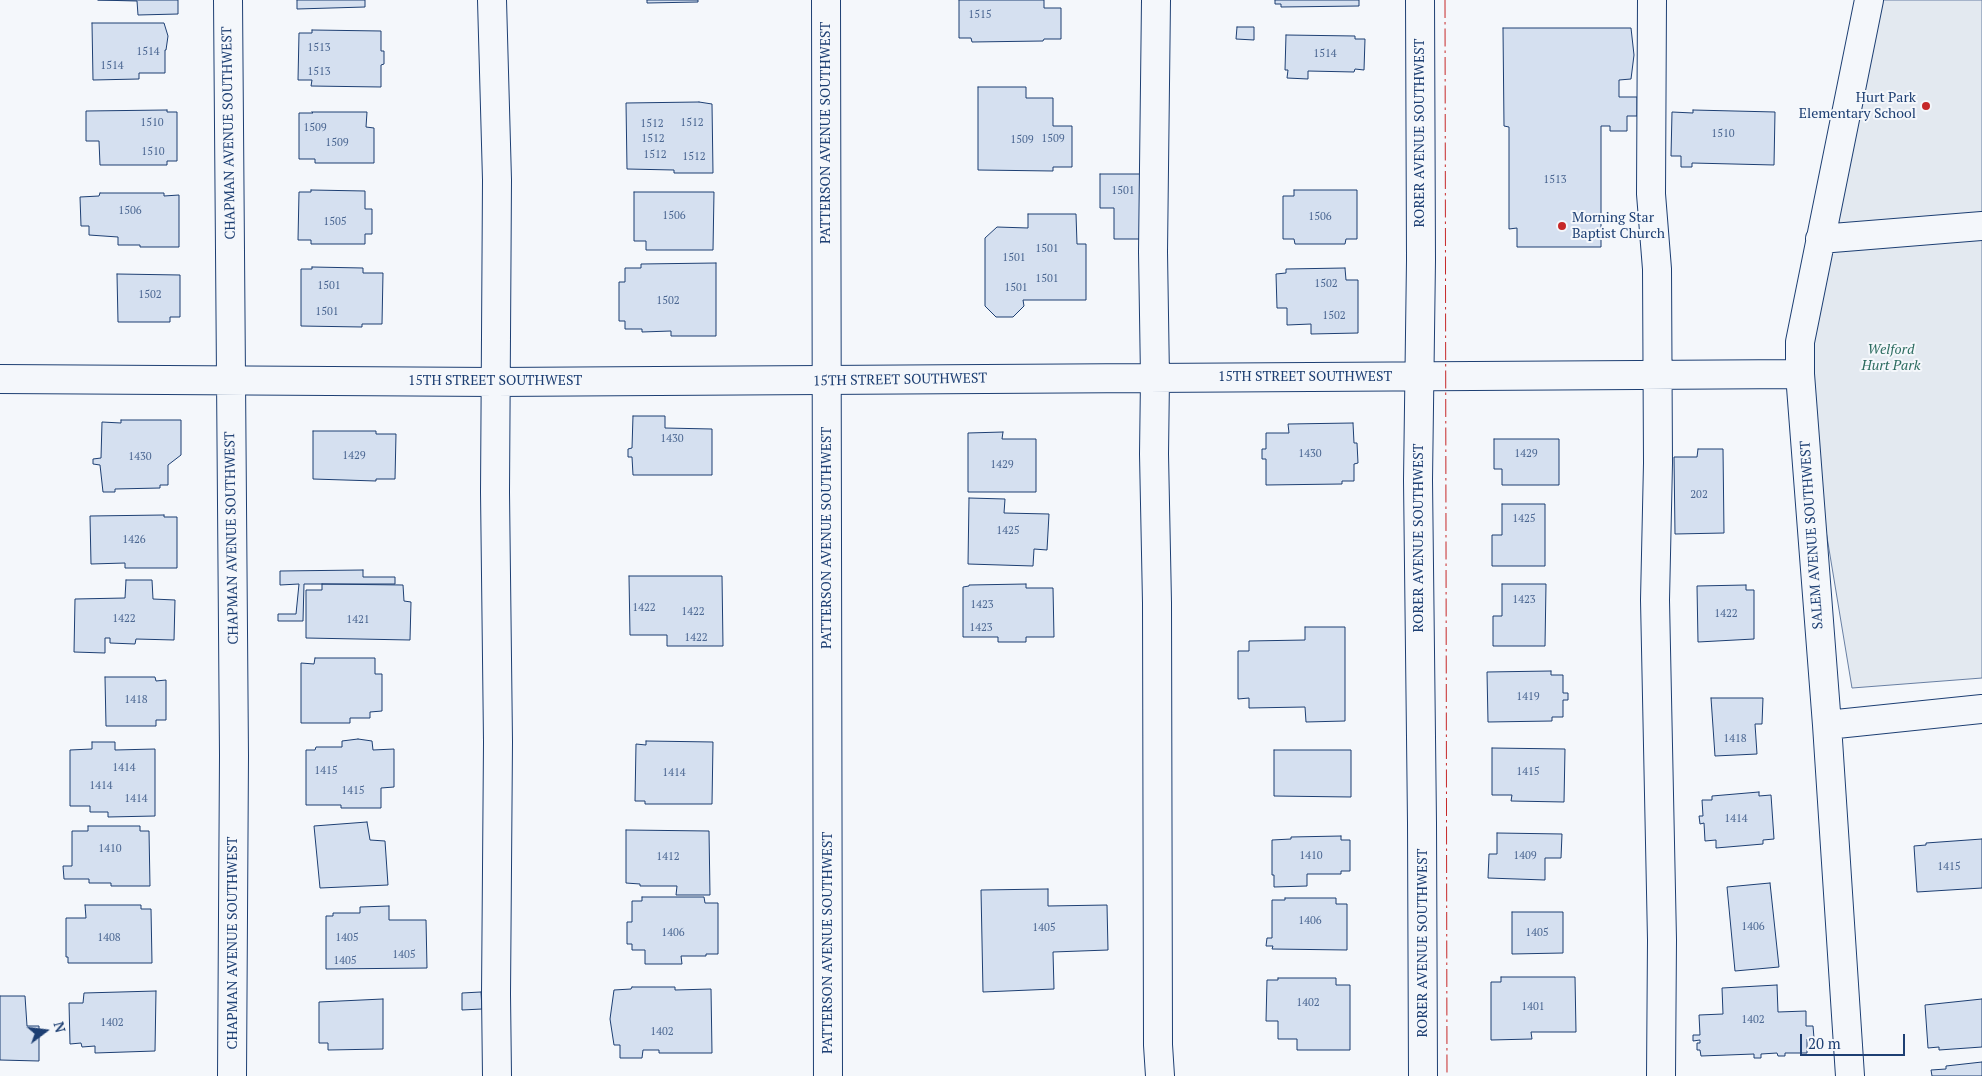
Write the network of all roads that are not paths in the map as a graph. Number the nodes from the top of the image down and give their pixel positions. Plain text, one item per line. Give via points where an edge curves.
1 (228, 0) edge
2 (492, 0) edge
3 (826, 0) edge
4 (1156, 0) edge
5 (1420, 0) edge
6 (1652, 0) edge
7 (1869, 0) edge
8 (1982, 226) edge
9 (1820, 239) junction
10 (1800, 374) junction
11 (1657, 376) junction
12 (1420, 377) junction
13 (1156, 378) junction
14 (0, 379) edge
15 (230, 380) junction
16 (826, 380) junction
17 (495, 382) junction
18 (1982, 709) edge
19 (1827, 725) junction
20 (232, 1076) edge
21 (497, 1076) edge
22 (828, 1076) edge
23 (1160, 1076) edge
24 (1423, 1076) edge
25 (1661, 1076) edge
26 (1850, 1076) edge

1 - 15 street, CHAPMAN AVENUE SOUTHWEST
2 - 17 street via 497,180
3 - 16 street, PATTERSON AVENUE SOUTHWEST
4 - 13 street via 1153,252
5 - 12 street, RORER AVENUE SOUTHWEST
6 - 11 street via 1651,194 1657,269
7 - 9 street, SALEM AVENUE SOUTHWEST
8 - 9 street
9 - 10 street, SALEM AVENUE SOUTHWEST via 1800,342
10 - 11 street, 15TH STREET SOUTHWEST
10 - 19 street, SALEM AVENUE SOUTHWEST
11 - 12 street, 15TH STREET SOUTHWEST
11 - 25 street via 1655,600 1662,940
12 - 13 street, 15TH STREET SOUTHWEST
12 - 24 street, RORER AVENUE SOUTHWEST
13 - 16 street, 15TH STREET SOUTHWEST
13 - 23 street
14 - 15 street, 15TH STREET SOUTHWEST
15 - 17 street, 15TH STREET SOUTHWEST
15 - 20 street, CHAPMAN AVENUE SOUTHWEST via 234,754
16 - 17 street, 15TH STREET SOUTHWEST
16 - 22 street, PATTERSON AVENUE SOUTHWEST
17 - 21 street
18 - 19 street
19 - 26 street, SALEM AVENUE SOUTHWEST

